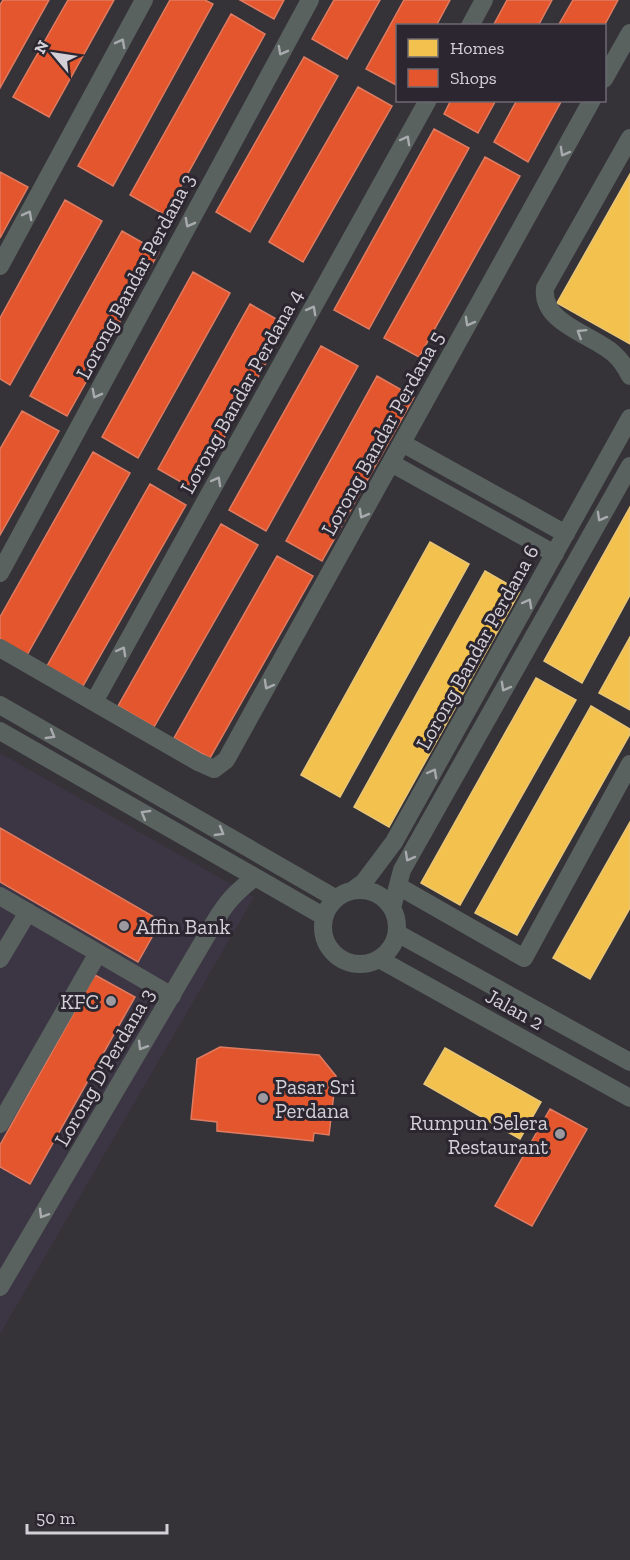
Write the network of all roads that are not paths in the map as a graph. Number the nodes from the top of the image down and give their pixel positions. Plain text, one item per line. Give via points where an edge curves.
1 (144, 0) edge
2 (310, 0) edge
3 (484, 0) edge
4 (471, 24) edge
5 (630, 33) edge
6 (606, 75) edge
7 (427, 102) edge
8 (591, 102) edge
9 (630, 138) edge
10 (0, 266) edge
11 (630, 376) edge
12 (630, 418) edge
13 (402, 443) junction
14 (391, 463) junction
15 (630, 466) edge
16 (566, 534) junction
17 (555, 554) junction
18 (0, 573) edge
19 (0, 648) edge
20 (94, 702) junction
21 (0, 705) edge
22 (0, 731) edge
23 (630, 764) edge
24 (255, 878) junction
25 (398, 886) junction
26 (353, 890) junction
27 (0, 896) edge
28 (335, 898) junction
29 (392, 908) junction
30 (28, 912) junction
31 (323, 916) junction
32 (397, 933) junction
33 (98, 953) junction
34 (0, 959) edge
35 (379, 959) junction
36 (172, 996) junction
37 (630, 1062) edge
38 (630, 1098) edge
39 (0, 1124) edge
40 (0, 1287) edge

10 -> 1 street
2 -> 18 street, Lorong Bandar Perdana 3
3 - 4 street
5 - 6 street
20 -> 7 street, Lorong Bandar Perdana 4
8 -> 13 street, Lorong Bandar Perdana 5
11 -> 9 street via 613,353 558,318 544,297 545,288
12 - 16 street, Lorong Bandar Perdana 6
13 - 14 street, Lorong Bandar Perdana 5
13 - 16 street
14 - 17 street
14 -> 20 street, Lorong Bandar Perdana 5 via 226,760 214,769 198,762
15 -> 25 street via 402,870
16 - 17 street, Lorong Bandar Perdana 6
26 -> 17 street, Lorong Bandar Perdana 6 via 364,882 394,842
19 - 20 street
21 -> 28 street
24 -> 22 street
23 - 25 street via 524,958
24 - 31 street
24 - 36 street, Lorong D'Perdana 3 via 226,903
25 - 29 street
26 - 28 street
26 - 29 street via 376,893
27 - 30 street
28 - 31 street
29 - 32 street
30 - 33 street
30 - 34 street
31 - 35 street via 322,933 333,954 356,964
32 - 35 street via 388,952
32 - 37 street, Jalan 2
33 - 36 street
33 - 39 street
35 - 38 street, Jalan 2
36 -> 40 street, Lorong D'Perdana 3

